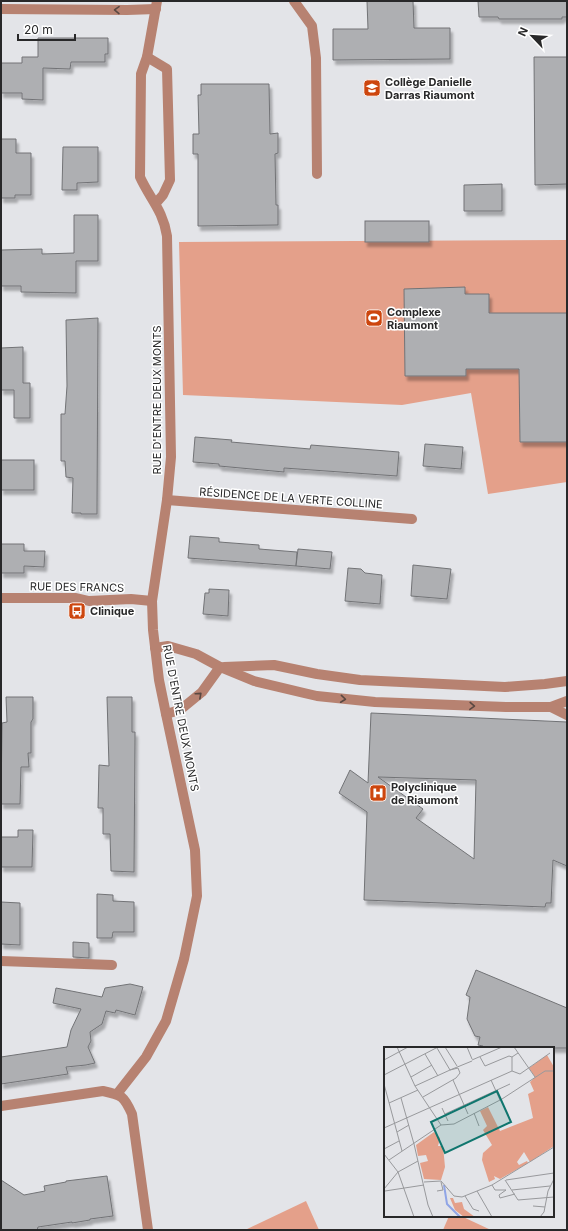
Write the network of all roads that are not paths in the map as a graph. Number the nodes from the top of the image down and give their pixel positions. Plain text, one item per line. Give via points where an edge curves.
1 (294, 1) edge
2 (156, 5) edge
3 (1, 9) edge
4 (147, 57) junction
5 (317, 174) dead end
6 (156, 203) junction
7 (168, 500) junction
8 (412, 519) dead end
9 (1, 598) edge
10 (152, 600) junction
11 (155, 648) junction
12 (220, 667) junction
13 (567, 681) edge
14 (567, 701) edge
15 (551, 707) junction
16 (166, 714) junction
17 (567, 715) edge
18 (1, 962) edge
19 (112, 965) dead end
20 (117, 1094) junction
21 (1, 1106) edge
22 (148, 1230) edge

1 - 5 street via 312,26 313,32 316,58
2 -> 3 street via 127,10
2 - 4 street, RUE D'ENTRE DEUX MONTS
4 - 6 street, RUE D'ENTRE DEUX MONTS via 141,74 140,177
4 - 6 street via 167,69 170,180
6 - 7 street, RUE D'ENTRE DEUX MONTS via 165,223 167,236 171,457
7 - 8 street, RÉSIDENCE DE LA VERTE COLLINE
7 - 10 street, RUE D'ENTRE DEUX MONTS
9 - 10 street, RUE DES FRANCS
10 - 11 street, RUE D'ENTRE DEUX MONTS
11 - 12 street via 168,646 196,654
11 - 16 street, RUE D'ENTRE DEUX MONTS
12 - 13 street via 274,665 360,680 505,686
12 -> 15 street via 254,681 317,696 375,702
16 -> 12 street via 180,710 202,692
14 - 15 street
15 - 17 street
16 - 20 street, RUE D'ENTRE DEUX MONTS via 195,850 197,896 184,959 166,1021 146,1057
18 - 19 street
20 - 21 street via 103,1092
20 - 22 street via 126,1101 132,1114

